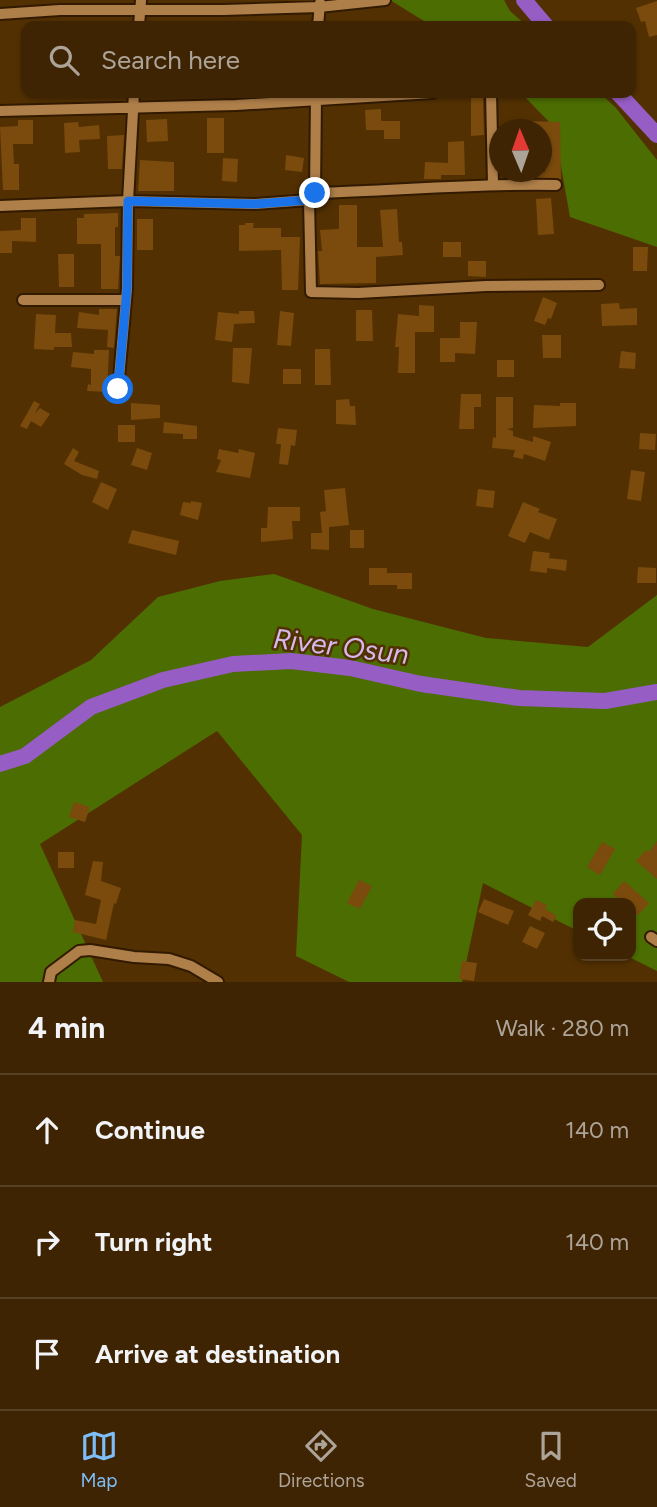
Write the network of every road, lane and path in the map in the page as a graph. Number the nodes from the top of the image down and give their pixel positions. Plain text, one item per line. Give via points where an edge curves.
1 (385, 0) edge
2 (320, 3) edge
3 (141, 4) edge
4 (0, 14) edge
5 (318, 21) edge
6 (134, 98) edge
7 (298, 98) edge
8 (316, 98) edge
9 (491, 98) edge
10 (133, 106) junction
11 (0, 111) edge
12 (493, 184) junction
13 (556, 185) dead end
14 (312, 197) junction
15 (128, 201) junction
16 (0, 206) edge
17 (599, 285) dead end
18 (23, 300) dead end
19 (126, 300) junction
20 (118, 389) dead end
21 (49, 982) edge
22 (218, 982) edge

1 - 2 street
2 - 3 street via 223,10
2 - 5 street
3 - 4 street
6 - 10 street
7 - 10 street via 236,105
8 - 14 street
9 - 12 street
10 - 11 street
10 - 15 street
12 - 13 street
12 - 14 street
14 - 15 street via 255,204
14 - 17 street via 311,292
15 - 16 street
15 - 19 street
18 - 19 street
19 - 20 street
21 - 22 street via 51,972 79,951 90,950 169,959

